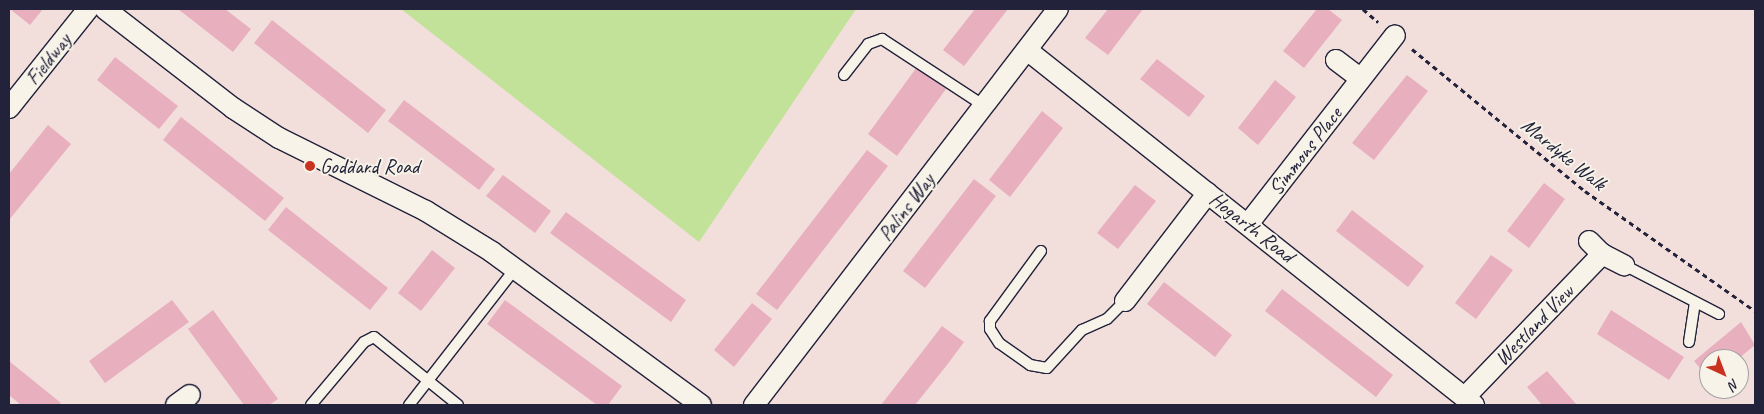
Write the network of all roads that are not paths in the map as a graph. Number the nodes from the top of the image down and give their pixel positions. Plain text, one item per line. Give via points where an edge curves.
1 (88, 9) edge
2 (105, 9) edge
3 (1058, 9) edge
4 (1395, 35) road end
5 (1027, 50) junction
6 (1336, 60) dead end
7 (844, 76) dead end
8 (1361, 79) junction
9 (983, 105) junction
10 (9, 108) edge
11 (1208, 193) junction
12 (1248, 224) junction
13 (1041, 251) dead end
14 (1624, 264) joint
15 (515, 269) junction
16 (1125, 301) joint
17 (1695, 302) junction
18 (1719, 314) dead end
19 (1689, 342) dead end
20 (428, 382) junction
21 (1470, 401) edge
22 (311, 405) edge
23 (409, 405) edge
24 (458, 405) edge
25 (701, 405) edge
26 (754, 405) edge

1 - 10 street, Fieldway
2 - 15 street via 233,108 280,138 426,211
3 - 5 street, Palins Way
4 - 8 street, Simmons Place
5 - 9 street, Palins Way
5 - 11 street, Hogarth Road
6 - 8 street
7 - 9 lane via 868,44 882,39
8 - 12 street, Simmons Place
9 - 26 street, Palins Way
11 - 12 street, Hogarth Road
11 - 16 street
12 - 21 street, Hogarth Road
13 - 16 lane via 990,321 990,328 999,343 1030,365 1047,368 1082,330 1107,319
14 - 17 lane
14 - 21 street, Westland View via 1596,247
15 - 20 lane
15 - 25 street
17 - 18 lane
17 - 19 lane
20 - 22 lane via 374,336 358,348
20 - 23 lane
20 - 24 lane

